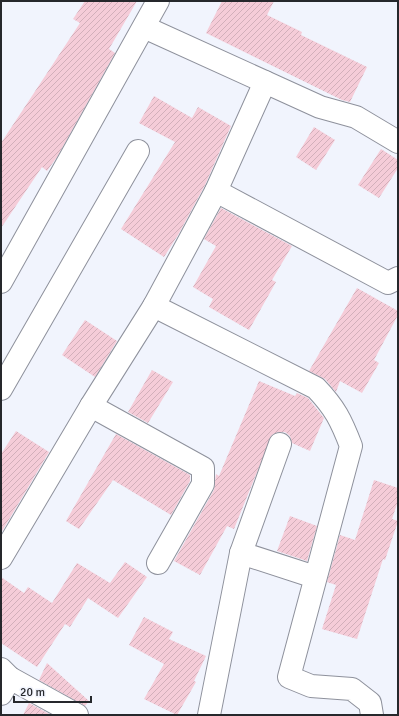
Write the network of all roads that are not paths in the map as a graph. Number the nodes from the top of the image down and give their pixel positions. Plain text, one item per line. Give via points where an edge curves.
1 (158, 1) edge
2 (144, 27) junction
3 (265, 82) junction
4 (398, 142) edge
5 (138, 151) dead end
6 (216, 191) junction
7 (398, 278) edge
8 (1, 282) edge
9 (154, 306) junction
10 (1, 389) edge
11 (91, 406) junction
12 (280, 444) dead end
13 (241, 553) junction
14 (1, 558) edge
15 (158, 563) dead end
16 (315, 577) junction
17 (4, 680) edge
18 (77, 715) edge
19 (209, 715) edge
20 (372, 715) edge

1 - 2 street
2 - 3 street
2 - 8 street
3 - 4 street via 320,108 356,117
3 - 6 street
5 - 10 street
6 - 7 street via 388,283
6 - 9 street
9 - 11 street
9 - 16 street via 316,388 332,404 351,446
11 - 14 street
11 - 15 street via 203,468 203,484
12 - 13 street
13 - 16 street
13 - 19 street
16 - 20 street via 289,677 311,686 352,689 370,703
17 - 18 street

